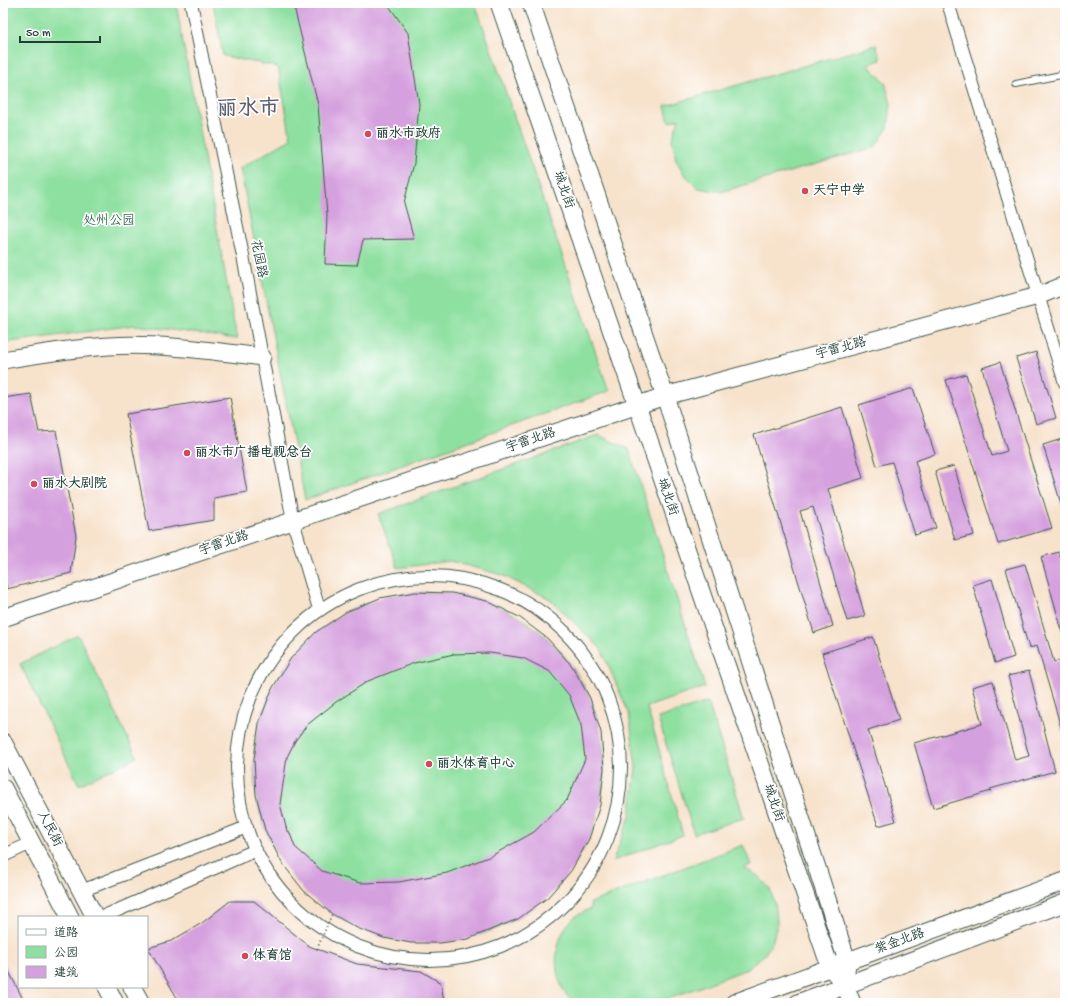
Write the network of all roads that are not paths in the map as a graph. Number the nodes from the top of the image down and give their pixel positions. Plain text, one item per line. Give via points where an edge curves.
1 (191, 3) edge
2 (499, 3) edge
3 (531, 3) edge
4 (948, 3) edge
5 (1065, 77) edge
6 (1016, 84) dead end
7 (1065, 285) edge
8 (1038, 296) junction
9 (262, 357) junction
10 (3, 360) edge
11 (1065, 383) edge
12 (665, 396) junction
13 (636, 406) junction
14 (293, 521) junction
15 (319, 610) junction
16 (3, 618) edge
17 (3, 742) edge
18 (3, 788) edge
19 (247, 827) junction
20 (32, 843) junction
21 (256, 850) junction
22 (3, 856) edge
23 (1065, 881) edge
24 (81, 891) junction
25 (1065, 903) edge
26 (69, 916) edge
27 (94, 916) edge
28 (104, 916) edge
29 (848, 962) junction
30 (830, 967) junction
31 (845, 985) junction
32 (107, 988) edge
33 (132, 988) edge
34 (115, 1003) edge
35 (140, 1003) edge
36 (734, 1003) edge
37 (798, 1003) edge
38 (852, 1003) edge

1 - 9 street, 花园路
2 - 13 main road, 城北街
3 - 12 main road, 城北街
4 - 8 street
5 - 6 lane via 1061,75
7 - 8 main road, 宇雷北路
8 - 11 street
8 - 12 main road, 宇雷北路
9 - 10 main road via 187,348 110,346
9 - 14 street, 花园路
12 - 13 main road, 宇雷北路
12 - 29 main road, 城北街
13 - 14 main road, 宇雷北路
13 - 30 main road, 城北街
14 - 15 street, 花园路
14 - 16 main road, 宇雷北路
15 - 19 street via 288,636 264,669 247,706 239,746 238,773 238,787
15 - 21 street via 358,588 401,576 446,575 489,584 530,603 565,631 593,666 612,706 621,750 620,795 608,838 587,878 558,912 522,937 480,954 436,961 392,957 349,943 311,919 279,888
17 - 24 main road, 人民街
18 - 20 main road, 人民街
19 - 21 street
19 - 24 street
20 - 22 street
20 - 26 main road, 人民街
21 - 28 street
23 - 29 main road, 紫金北路
24 - 27 main road, 人民街
25 - 31 main road, 紫金北路
29 - 30 main road, 紫金北路
29 - 31 main road, 城北街
30 - 31 main road, 城北街
30 - 36 main road, 紫金北路
31 - 37 main road, 紫金北路
31 - 38 main road, 城北街
32 - 34 main road
33 - 35 main road

